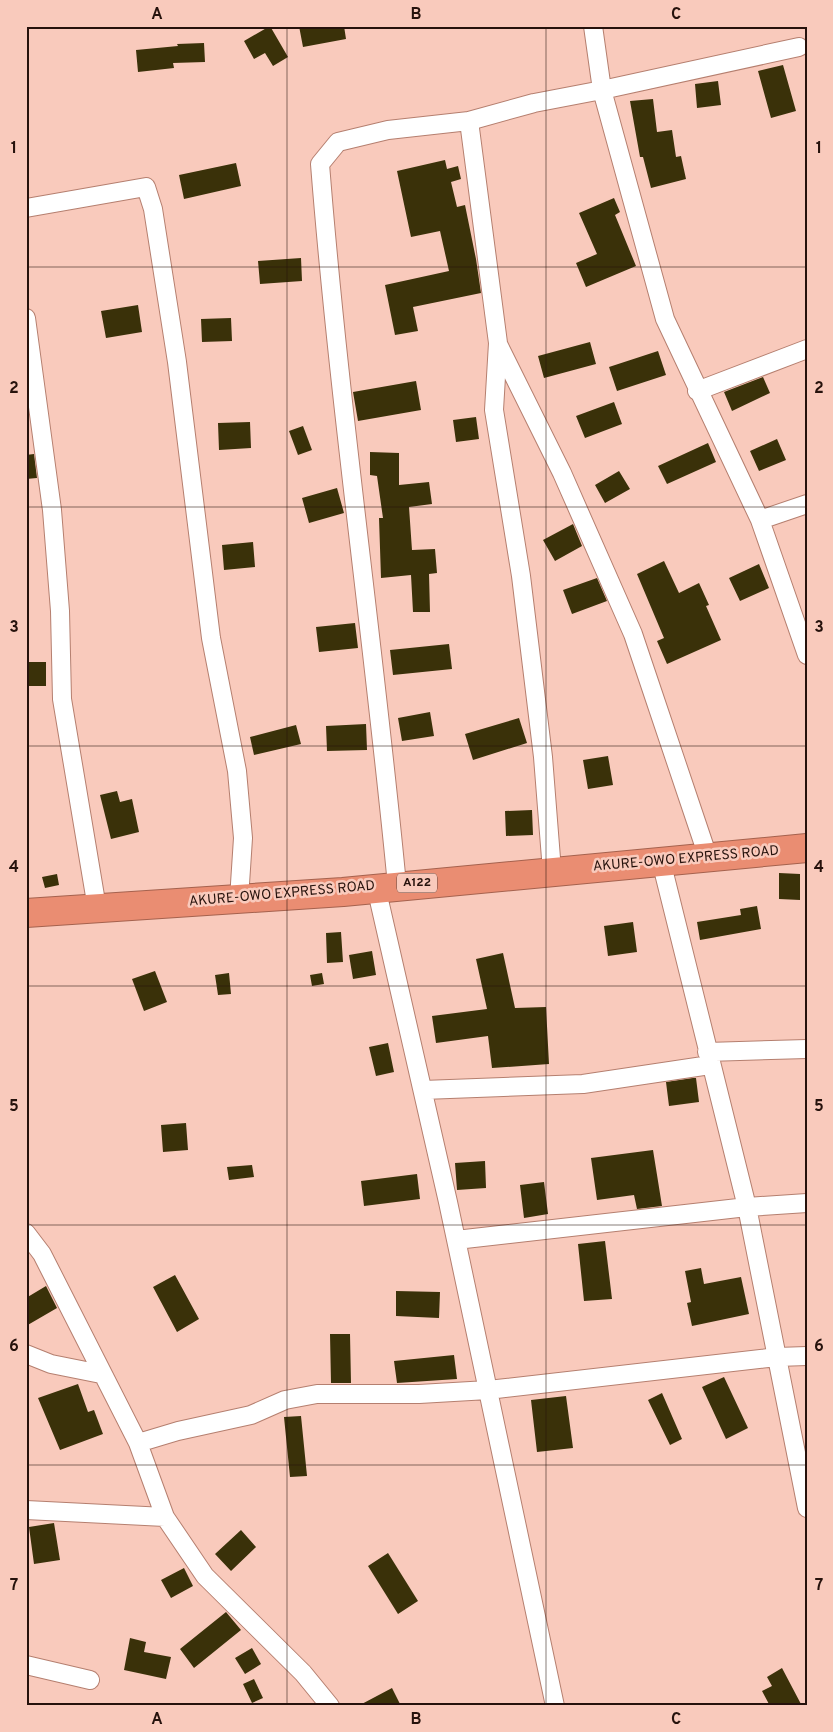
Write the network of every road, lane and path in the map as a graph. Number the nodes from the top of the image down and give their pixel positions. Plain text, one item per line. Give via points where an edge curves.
1 (594, 26) edge
2 (799, 47) dead end
3 (602, 90) junction
4 (470, 121) junction
5 (26, 208) edge
6 (26, 318) edge
7 (498, 343) junction
8 (807, 349) edge
9 (697, 391) junction
10 (807, 504) edge
11 (760, 520) junction
12 (807, 654) edge
13 (807, 848) edge
14 (708, 857) junction
15 (660, 861) junction
16 (552, 871) junction
17 (387, 886) junction
18 (239, 898) junction
19 (97, 908) junction
20 (26, 913) edge
21 (807, 1049) edge
22 (709, 1059) junction
23 (423, 1090) junction
24 (807, 1204) edge
25 (747, 1207) junction
26 (26, 1233) edge
27 (456, 1240) junction
28 (26, 1354) edge
29 (807, 1356) edge
30 (777, 1357) junction
31 (101, 1374) junction
32 (488, 1390) junction
33 (138, 1443) junction
34 (807, 1508) edge
35 (26, 1510) edge
36 (165, 1517) junction
37 (26, 1665) edge
38 (90, 1680) dead end
39 (330, 1706) edge
40 (555, 1706) edge

1 - 3 street
2 - 3 street
3 - 4 street via 534,103
3 - 9 street via 665,319
4 - 7 street
4 - 17 street via 388,130 338,142 320,164 330,292 361,544
5 - 18 street via 146,188 176,362 211,638 237,771 243,838
6 - 19 street via 52,510 60,610 62,699
7 - 14 street via 562,473 633,634
7 - 16 street via 494,410 521,576 543,757
8 - 9 street
9 - 11 street
10 - 11 street
11 - 12 street
13 - 14 highway, AKURE-OWO EXPRESS ROAD / A122
14 - 15 highway, AKURE-OWO EXPRESS ROAD / A122
15 - 16 highway, AKURE-OWO EXPRESS ROAD / A122
15 - 22 street
16 - 17 highway, AKURE-OWO EXPRESS ROAD / A122
17 - 18 highway, AKURE-OWO EXPRESS ROAD / A122
17 - 23 street
18 - 19 highway, AKURE-OWO EXPRESS ROAD / A122
19 - 20 highway, AKURE-OWO EXPRESS ROAD / A122
21 - 22 street
22 - 23 street via 583,1084
22 - 25 street
23 - 27 street
24 - 25 street
25 - 27 street
25 - 30 street
26 - 31 street via 42,1254
27 - 32 street
28 - 31 street via 51,1364
29 - 30 street
30 - 32 street
30 - 34 street
31 - 33 street
32 - 33 street via 317,1394 285,1400 251,1415
32 - 40 street
33 - 36 street
35 - 36 street
36 - 39 street via 205,1576 303,1673
37 - 38 street

